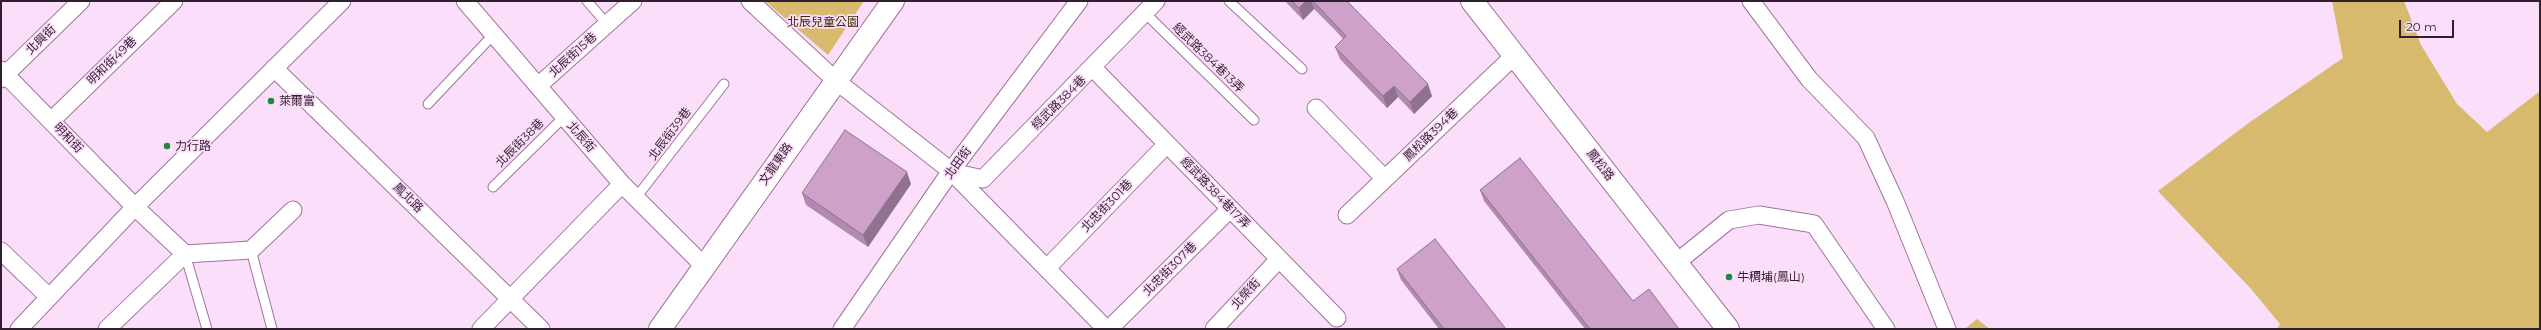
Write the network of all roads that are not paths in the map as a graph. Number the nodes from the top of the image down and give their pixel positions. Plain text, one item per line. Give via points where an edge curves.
1 (81, 1) edge
2 (174, 1) edge
3 (342, 1) edge
4 (465, 1) edge
5 (587, 1) edge
6 (633, 1) edge
7 (750, 1) edge
8 (893, 1) edge
9 (1079, 1) edge
10 (1229, 1) edge
11 (1472, 1) edge
12 (1751, 1) edge
13 (1150, 7) edge
14 (607, 24) junction
15 (494, 34) junction
16 (1515, 55) junction
17 (274, 68) junction
18 (1093, 68) junction
19 (1302, 69) dead end
20 (3, 74) edge
21 (836, 80) junction
22 (724, 84) dead end
23 (538, 86) junction
24 (428, 104) dead end
25 (1316, 108) dead end
26 (564, 117) junction
27 (1254, 120) dead end
28 (51, 121) junction
29 (1167, 144) junction
30 (952, 172) junction
31 (1385, 179) junction
32 (622, 184) junction
33 (494, 187) dead end
34 (636, 199) junction
35 (135, 207) junction
36 (1230, 209) junction
37 (293, 210) dead end
38 (1347, 215) dead end
39 (251, 250) junction
40 (1, 251) edge
41 (186, 254) junction
42 (1278, 259) junction
43 (1676, 262) junction
44 (704, 266) junction
45 (1047, 268) junction
46 (48, 297) junction
47 (510, 298) junction
48 (1337, 318) dead end
49 (19, 329) edge
50 (108, 329) edge
51 (207, 329) edge
52 (272, 329) edge
53 (481, 329) edge
54 (542, 329) edge
55 (660, 329) edge
56 (842, 329) edge
57 (1108, 329) edge
58 (1214, 329) edge
59 (1728, 329) edge
60 (1886, 329) edge
61 (1947, 329) edge

1 - 20 street, 北興街
2 - 28 street, 明和街49巷
3 - 17 street
4 - 15 street, 北辰街
5 - 14 lane, 北辰街15巷
6 - 14 street, 北辰街15巷
7 - 21 street
8 - 21 main road, 文龍東路
9 - 30 street, 北田街
10 - 19 lane
11 - 16 main road, 鳳松路
12 - 61 street via 1808,79 1866,138 1895,201
13 - 18 street, 經武路384巷
13 - 27 lane, 經武路384巷13弄
14 - 23 street, 北辰街15巷
15 - 23 street, 北辰街
15 - 24 lane
16 - 31 street, 鳳松路394巷
16 - 43 main road, 鳳松路
17 - 35 street
17 - 47 street, 鳳北路
18 - 29 street, 經武路384巷17弄
18 - 30 street, 經武路384巷 via 983,179
20 - 28 street, 明和街
21 - 30 street
21 - 44 main road, 文龍東路
22 - 34 lane, 北辰街39巷
23 - 26 street, 北辰街
25 - 31 street
26 - 32 street, 北辰街
26 - 33 lane, 北辰街38巷
28 - 35 street, 明和街
29 - 36 street, 經武路384巷17弄
29 - 45 street, 北忠街301巷
30 - 45 street
30 - 56 street, 北田街
31 - 38 street, 鳳松路394巷
32 - 34 street, 北辰街
32 - 47 street
34 - 44 street, 北辰街
35 - 41 street, 明和街
35 - 46 street
36 - 42 street, 經武路384巷17弄
36 - 57 street, 北忠街307巷
37 - 39 street
39 - 41 street
39 - 52 lane
40 - 46 street
41 - 50 street
41 - 51 lane
42 - 48 street, 經武路384巷17弄
42 - 58 street, 北榮街
43 - 59 main road, 鳳松路
43 - 60 street via 1729,220 1759,215 1814,224
44 - 55 main road, 文龍東路
45 - 57 street
46 - 49 street
47 - 53 street
47 - 54 street, 鳳北路

